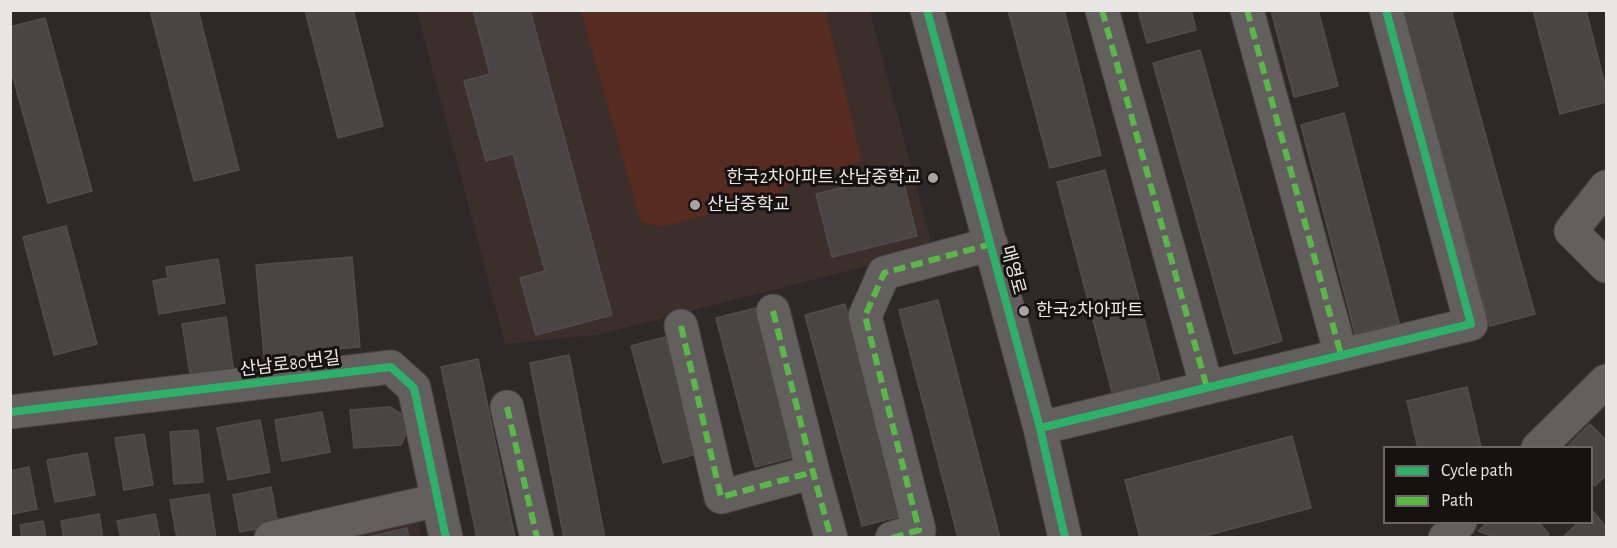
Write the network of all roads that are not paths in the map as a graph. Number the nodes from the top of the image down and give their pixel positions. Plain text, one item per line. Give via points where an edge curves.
1 (927, 10) edge
2 (1102, 10) edge
3 (1247, 10) edge
4 (1386, 10) edge
5 (1606, 187) edge
6 (990, 244) junction
7 (1606, 266) edge
8 (773, 311) dead end
9 (681, 326) dead end
10 (1341, 355) junction
11 (1606, 381) edge
12 (1207, 388) junction
13 (507, 406) dead end
14 (10, 412) edge
15 (1040, 428) junction
16 (1539, 446) edge
17 (813, 472) junction
18 (438, 500) junction
19 (1458, 524) edge
20 (272, 537) edge
21 (446, 537) edge
22 (537, 537) edge
23 (831, 537) edge
24 (892, 537) edge
25 (1065, 537) edge
26 (1445, 537) edge

1 - 6 street, 매영로
2 - 12 street
3 - 10 street
4 - 10 street via 1471,324
5 - 7 street via 1571,231
6 - 15 street, 매영로
6 - 24 street via 884,273 865,316 919,530
8 - 17 street
9 - 17 street via 721,497
10 - 12 street
11 - 16 street
12 - 15 street
13 - 22 street
14 - 18 street, 산남로80번길 via 391,367 414,388
15 - 25 street, 매영로
17 - 23 street
18 - 20 street
18 - 21 street, 산남로80번길
19 - 26 street

